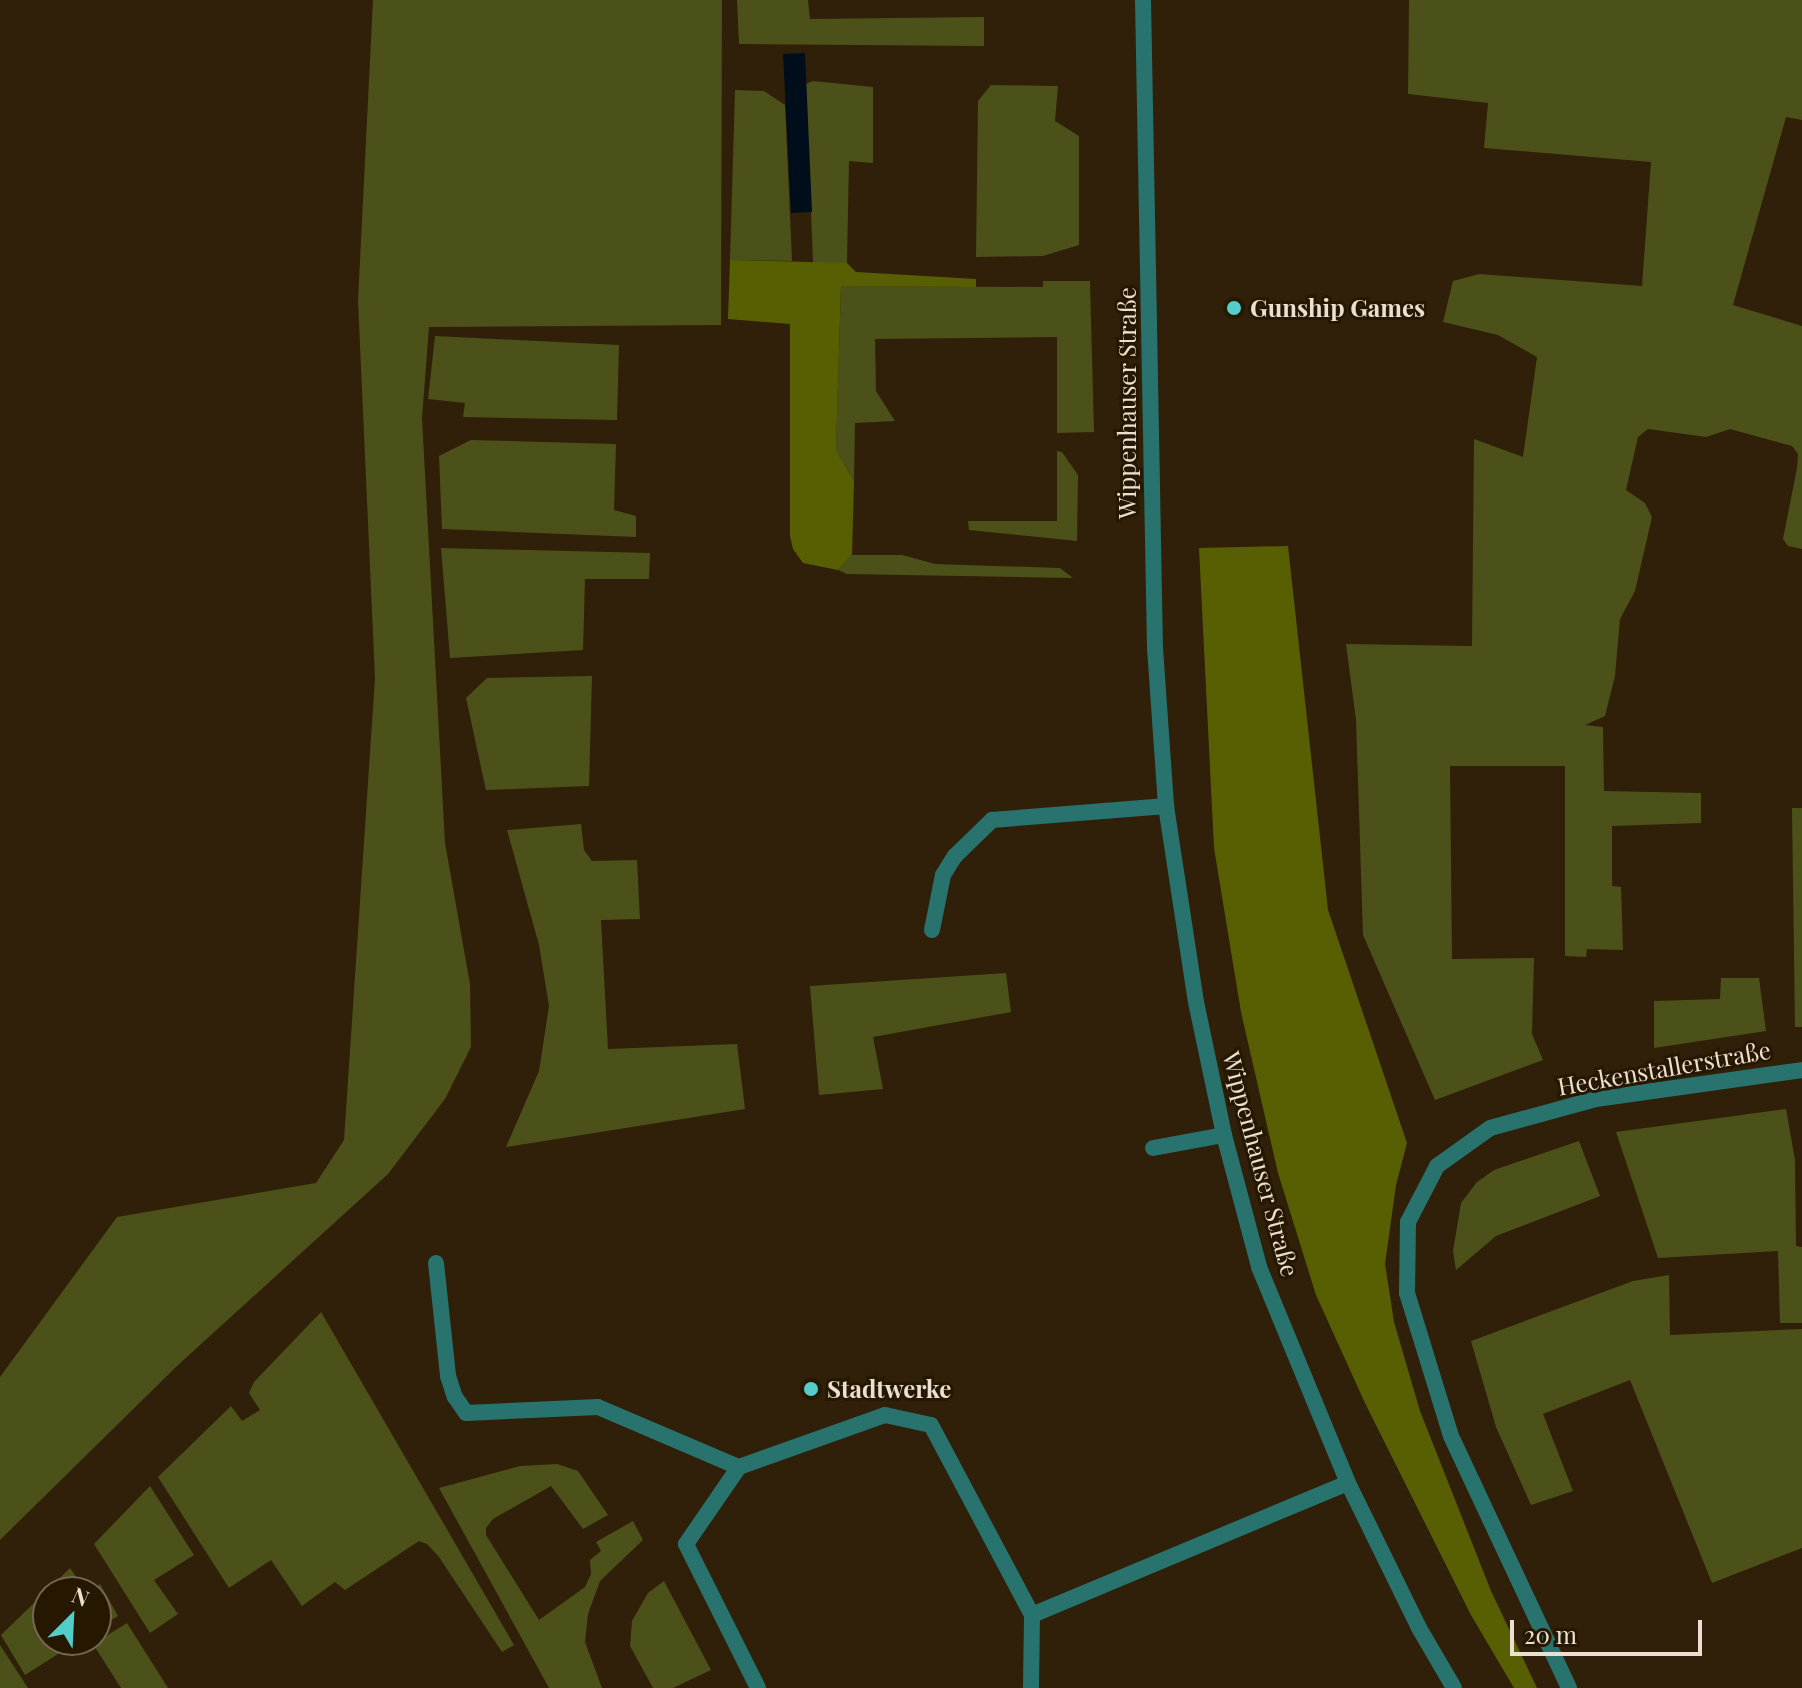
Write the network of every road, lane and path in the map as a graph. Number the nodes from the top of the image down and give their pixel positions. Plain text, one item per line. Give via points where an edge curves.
1 (1143, 0) edge
2 (1166, 806) junction
3 (932, 930) dead end
4 (1802, 1070) edge
5 (1224, 1135) junction
6 (1153, 1148) dead end
7 (436, 1263) dead end
8 (739, 1467) junction
9 (1348, 1483) junction
10 (1032, 1615) junction
11 (758, 1688) edge
12 (1031, 1688) edge
13 (1454, 1688) edge
14 (1569, 1688) edge

1 - 2 street, Wippenhauser Straße via 1152,567
2 - 3 street via 992,820 943,875
2 - 5 street, Wippenhauser Straße via 1196,1002
4 - 14 street, Heckenstallerstraße via 1596,1099 1490,1128 1437,1166 1408,1222 1407,1293 1451,1436
5 - 6 street
5 - 9 street, Wippenhauser Straße via 1259,1267
7 - 8 street via 448,1376 466,1413 598,1407
8 - 10 street via 885,1415 931,1425
8 - 11 street via 686,1544
9 - 10 street
9 - 13 street, Wippenhauser Straße
10 - 12 street

